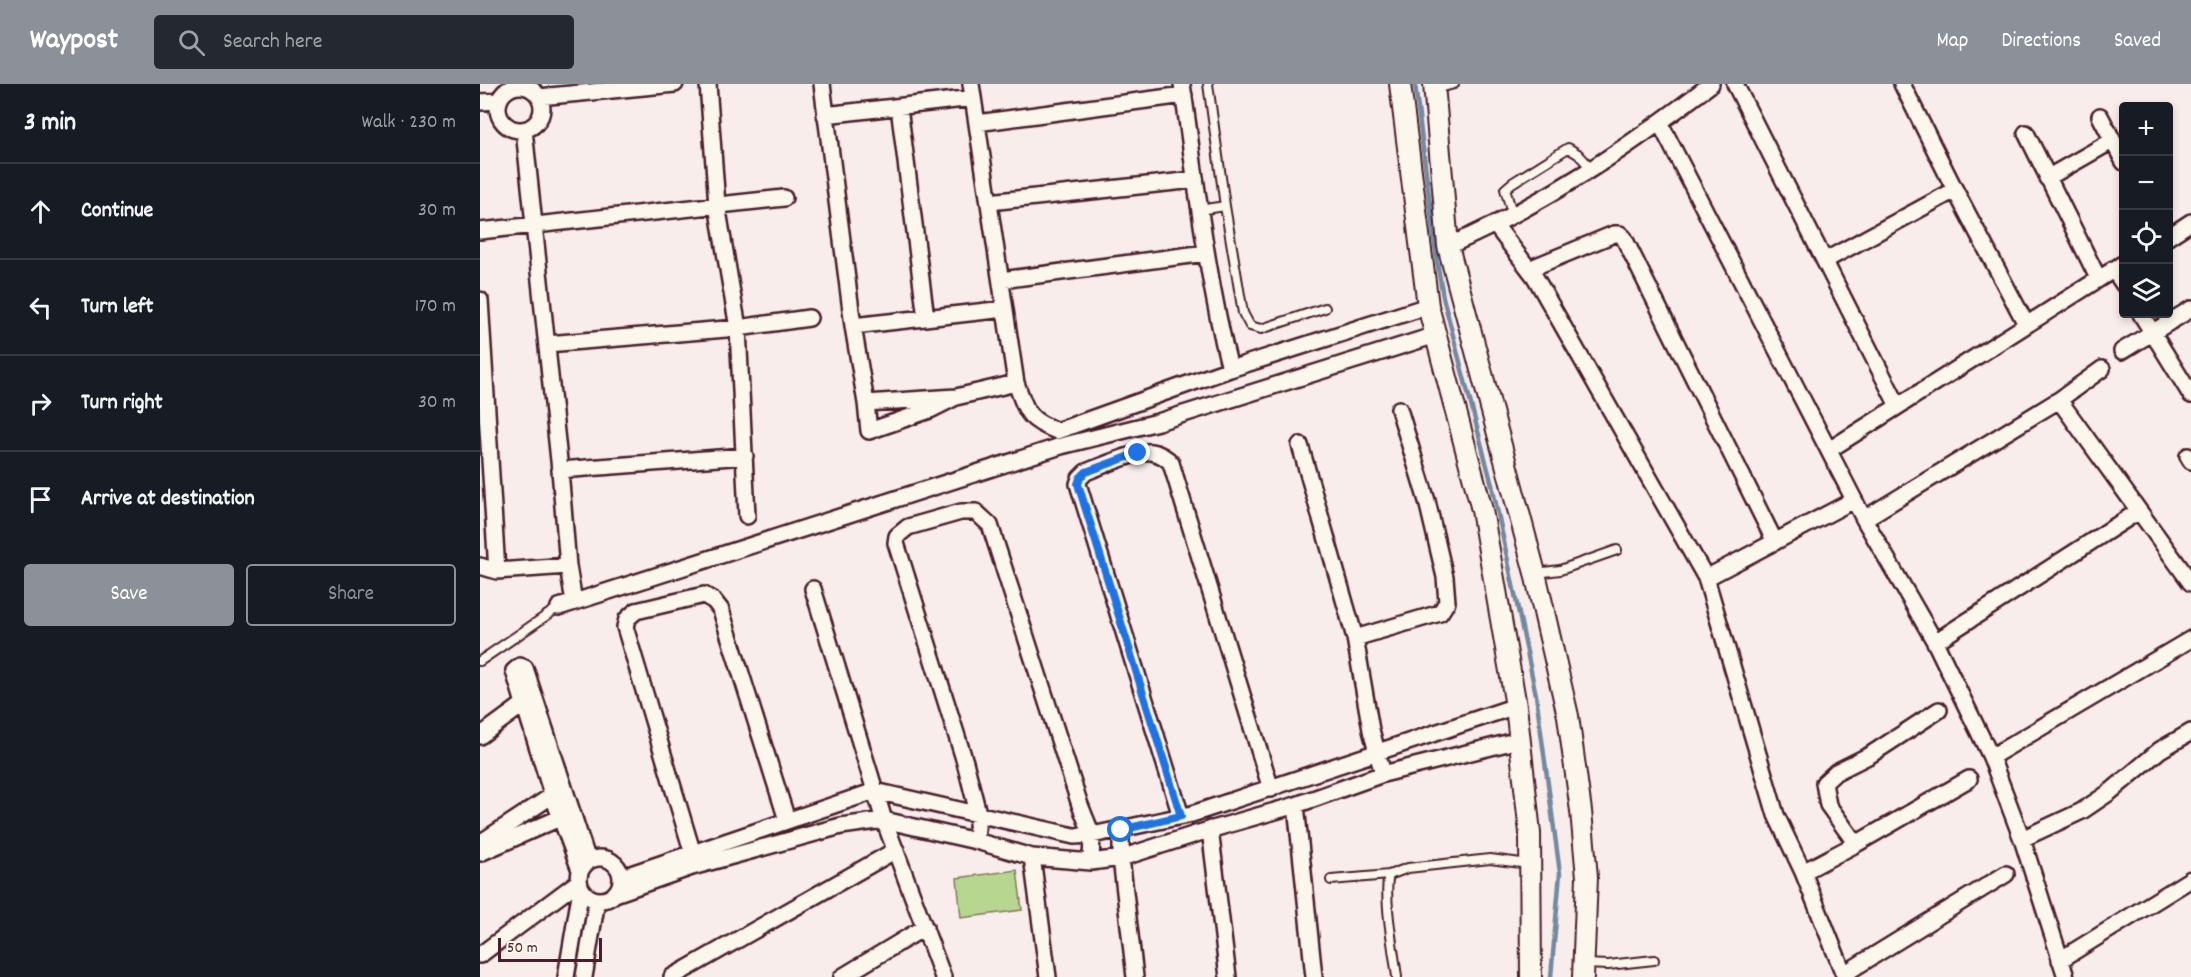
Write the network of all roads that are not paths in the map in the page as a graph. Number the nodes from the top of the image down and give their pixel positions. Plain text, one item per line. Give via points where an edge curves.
1 (675, 84) edge
2 (708, 84) edge
3 (822, 84) edge
4 (1208, 84) edge
5 (1400, 84) edge
6 (1454, 84) edge
7 (1711, 84) edge
8 (1735, 84) edge
9 (1902, 84) edge
10 (1435, 87) edge
11 (1183, 90) edge
12 (972, 91) edge
13 (539, 97) junction
14 (499, 101) junction
15 (480, 102) edge
16 (899, 107) junction
17 (825, 115) junction
18 (2100, 116) dead end
19 (977, 123) junction
20 (1660, 123) junction
21 (524, 130) junction
22 (2025, 133) dead end
23 (2112, 141) junction
24 (2121, 156) edge
25 (1592, 169) junction
26 (2047, 178) junction
27 (1194, 180) junction
28 (1954, 190) junction
29 (784, 198) dead end
30 (989, 202) junction
31 (717, 205) junction
32 (1225, 206) junction
33 (1199, 210) junction
34 (1513, 216) junction
35 (2190, 223) edge
36 (534, 226) junction
37 (1496, 226) junction
38 (480, 231) edge
39 (2173, 234) edge
40 (1448, 246) junction
41 (1206, 253) junction
42 (1826, 260) junction
43 (2118, 266) edge
44 (1529, 269) junction
45 (2098, 278) junction
46 (1001, 280) junction
47 (480, 300) edge
48 (1428, 306) junction
49 (1325, 308) dead end
50 (1005, 309) junction
51 (2191, 309) edge
52 (809, 318) dead end
53 (926, 318) junction
54 (2144, 318) edge
55 (2026, 324) junction
56 (853, 326) junction
57 (738, 328) junction
58 (2153, 333) junction
59 (1436, 335) junction
60 (547, 344) junction
61 (2122, 351) dead end
62 (1230, 369) junction
63 (2102, 369) dead end
64 (1016, 383) junction
65 (2191, 395) edge
66 (956, 397) junction
67 (2059, 400) junction
68 (866, 403) junction
69 (1898, 406) junction
70 (1399, 410) dead end
71 (1300, 445) dead end
72 (1829, 450) junction
73 (745, 456) junction
74 (560, 470) junction
75 (1854, 500) junction
76 (2139, 511) junction
77 (747, 516) dead end
78 (1864, 519) junction
79 (1775, 542) junction
80 (1617, 550) dead end
81 (480, 566) edge
82 (568, 566) junction
83 (497, 571) junction
84 (1535, 573) junction
85 (1706, 578) junction
86 (2191, 583) edge
87 (813, 589) dead end
88 (574, 602) junction
89 (559, 607) joint
90 (1355, 638) junction
91 (2191, 639) edge
92 (1935, 642) junction
93 (480, 661) edge
94 (1516, 706) junction
95 (1939, 710) dead end
96 (2191, 732) edge
97 (480, 736) edge
98 (1519, 740) junction
99 (1376, 751) junction
100 (1991, 757) junction
101 (1383, 774) junction
102 (1969, 778) dead end
103 (1271, 789) junction
104 (558, 791) junction
105 (875, 791) junction
106 (1296, 805) junction
107 (978, 813) junction
108 (567, 815) junction
109 (1187, 815) junction
110 (787, 820) junction
111 (884, 820) junction
112 (1121, 830) junction
113 (1204, 831) junction
114 (1092, 835) junction
115 (2022, 839) junction
116 (976, 840) junction
117 (480, 843) edge
118 (1856, 844) junction
119 (896, 850) junction
120 (480, 853) edge
121 (693, 854) junction
122 (1032, 857) junction
123 (1121, 858) junction
124 (1091, 862) junction
125 (1530, 864) junction
126 (1803, 872) junction
127 (2006, 874) dead end
128 (582, 875) junction
129 (1389, 875) junction
130 (622, 877) junction
131 (2191, 879) edge
132 (1331, 880) dead end
133 (615, 894) junction
134 (597, 900) junction
135 (925, 927) junction
136 (480, 955) edge
137 (1654, 960) dead end
138 (2060, 960) junction
139 (1584, 971) edge
140 (1844, 976) edge
141 (566, 977) edge
142 (584, 977) edge
143 (672, 977) edge
144 (842, 977) edge
145 (943, 977) edge
146 (1048, 977) edge
147 (1135, 977) edge
148 (1228, 977) edge
149 (1314, 977) edge
150 (1396, 977) edge
151 (1531, 977) edge
152 (2066, 977) edge

1 - 13 street
2 - 31 street
3 - 17 street
4 - 32 lane
5 - 48 street
6 - 10 lane
7 - 20 street
8 - 42 street
9 - 28 street
10 - 40 street
11 - 19 street
11 - 27 street
12 - 16 street
12 - 19 street
13 - 14 street via 529,88 516,86 502,94
13 - 21 street via 540,117
14 - 15 street
14 - 21 street via 503,122
16 - 17 street
16 - 53 street
17 - 56 street
18 - 23 street
19 - 30 street
20 - 25 street
20 - 72 street
21 - 36 street
22 - 26 street
23 - 24 street
23 - 26 street
25 - 34 street
25 - 34 lane via 1568,148 1505,189
26 - 45 street
27 - 30 street
27 - 33 street
28 - 42 street
28 - 55 street
29 - 31 street
30 - 46 street
31 - 36 street
31 - 57 street
32 - 33 lane
32 - 49 lane via 1243,313 1250,326 1261,329
33 - 41 street
34 - 37 street
35 - 39 street
36 - 38 street
36 - 60 street
37 - 40 street
37 - 44 street
40 - 84 street
41 - 46 street
41 - 62 street
42 - 69 street
43 - 45 street
44 - 79 street via 1620,234
44 - 85 street
45 - 55 street
46 - 50 street
47 - 83 street
48 - 59 street
48 - 62 street
50 - 53 street
50 - 64 street
51 - 58 street
52 - 57 street
53 - 56 street
54 - 58 street
55 - 69 street
56 - 68 street
57 - 60 street
57 - 73 street
58 - 61 street
58 - 65 street
59 - 88 street via 1158,422 1061,446
59 - 94 street via 1482,510
60 - 74 street
62 - 64 street via 1057,431 1028,415
63 - 67 street
64 - 66 street
66 - 68 street
66 - 68 street via 869,437
67 - 76 street
67 - 78 street
69 - 72 street
70 - 90 street via 1426,501 1448,602 1440,614
71 - 90 street
72 - 75 street
73 - 74 street
73 - 77 street
74 - 82 street
75 - 78 street
75 - 79 street
76 - 86 street
76 - 92 street
78 - 92 street
79 - 85 street
80 - 84 lane via 1560,570
81 - 83 street
82 - 83 street
82 - 88 street
84 - 139 street via 1568,716 1581,811 1587,877
85 - 126 street via 1776,815
87 - 105 street
88 - 89 street
89 - 93 lane
90 - 99 street
91 - 100 street
92 - 100 street
94 - 98 street
94 - 99 street
95 - 118 street via 1824,783 1828,806
96 - 115 street via 2160,750 2082,811
97 - 104 street via 530,700
98 - 101 street
98 - 125 street
99 - 101 street
99 - 103 street
100 - 115 street
101 - 106 street
102 - 118 street
103 - 109 street
103 - 109 street via 1172,463 1152,452 1138,453 1086,472 1078,484
104 - 108 street
104 - 117 street
105 - 107 street
105 - 110 street
105 - 111 street
106 - 113 street
106 - 149 street
107 - 114 street via 1074,836
107 - 114 street via 896,543 908,527 969,511 983,516 990,525
107 - 116 street
108 - 120 street
108 - 128 street
109 - 112 street
109 - 113 street
110 - 121 street
110 - 121 street via 721,610 704,595 636,611 625,627
111 - 116 street
111 - 119 street
111 - 133 street via 841,826 692,867
112 - 114 street
112 - 123 street
113 - 123 street
113 - 148 street
114 - 124 street
115 - 138 street
116 - 122 street
118 - 126 street
119 - 135 street
119 - 143 street
121 - 130 street
122 - 124 street
122 - 146 street
123 - 124 street
123 - 147 street
125 - 129 lane via 1490,860 1408,868
125 - 151 street
126 - 140 street
127 - 140 street
128 - 130 street via 600,857 612,861
128 - 134 street via 585,894
128 - 136 street
128 - 141 street
129 - 132 lane
129 - 150 lane via 1386,884
130 - 133 street
131 - 138 street
133 - 134 street
134 - 142 street
135 - 144 street
135 - 145 street
137 - 139 lane
138 - 152 street

